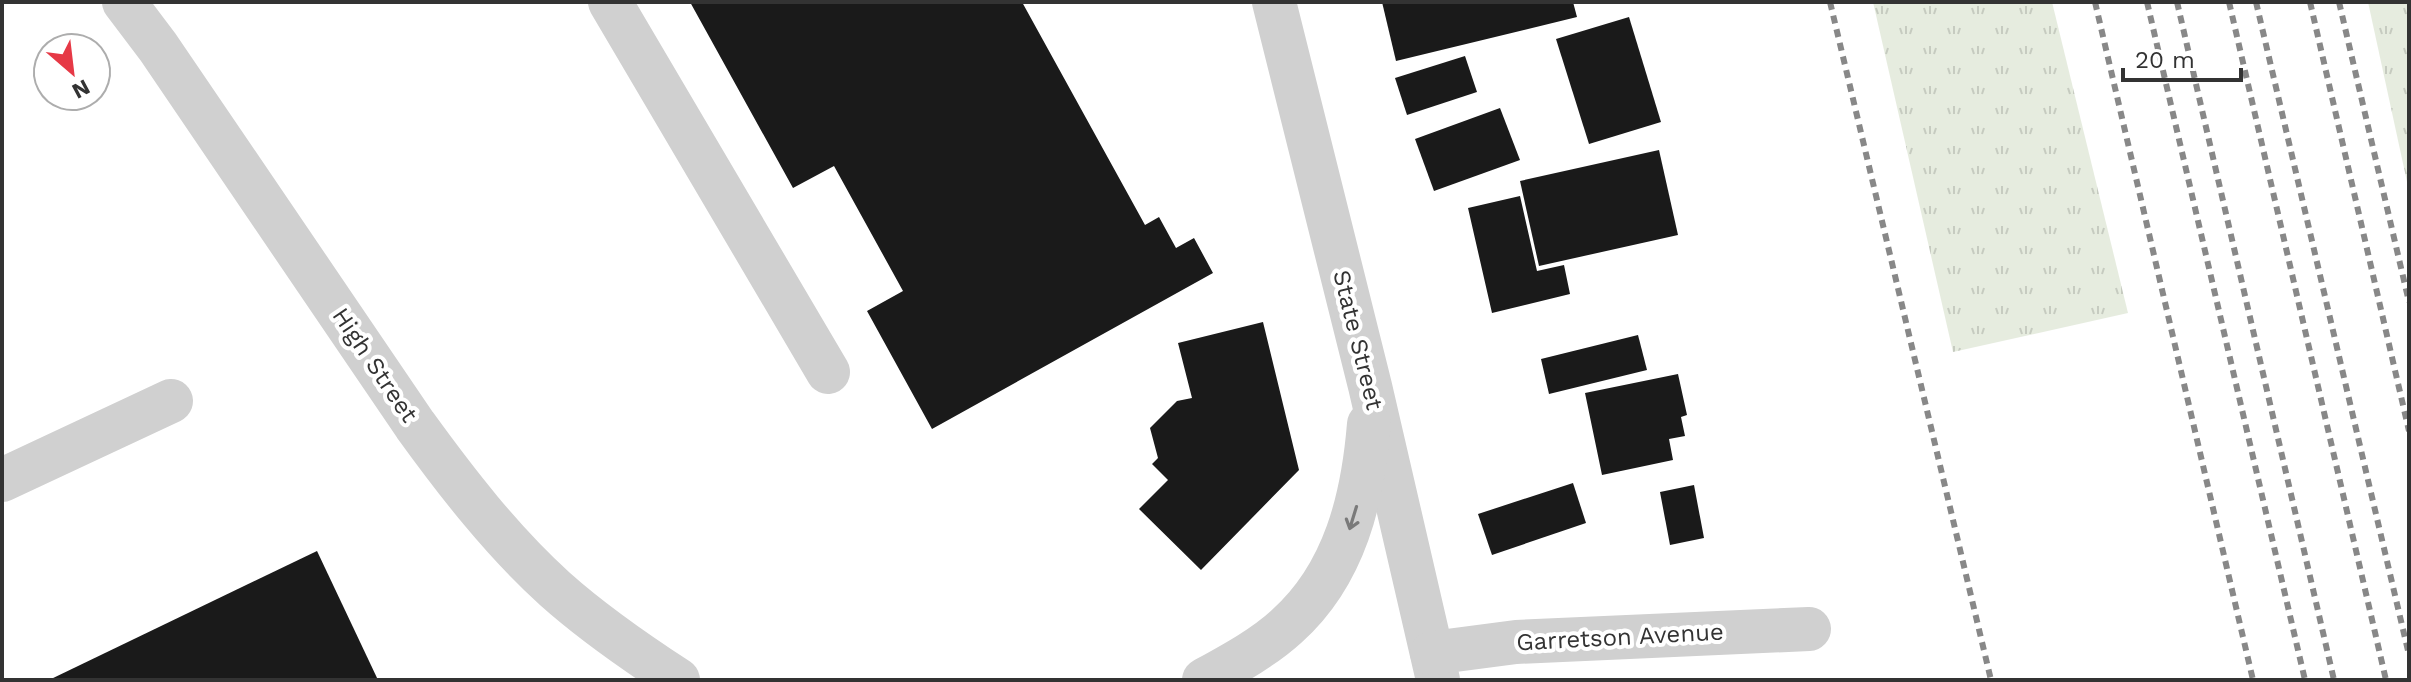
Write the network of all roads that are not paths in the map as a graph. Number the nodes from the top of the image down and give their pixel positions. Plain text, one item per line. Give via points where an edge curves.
1 (124, 2) edge
2 (610, 2) edge
3 (1274, 2) edge
4 (828, 372) dead end
5 (1370, 386) junction
6 (171, 401) dead end
7 (2, 480) edge
8 (1809, 629) dead end
9 (1435, 666) edge
10 (678, 680) edge
11 (1204, 680) edge

1 - 10 street, High Street via 459,483 554,588
2 - 4 street
3 - 5 street, State Street
5 - 9 street, State Street
5 -> 11 street via 1360,492 1332,570 1287,627
6 - 7 street
8 - 9 street, Garretson Avenue via 1516,642

